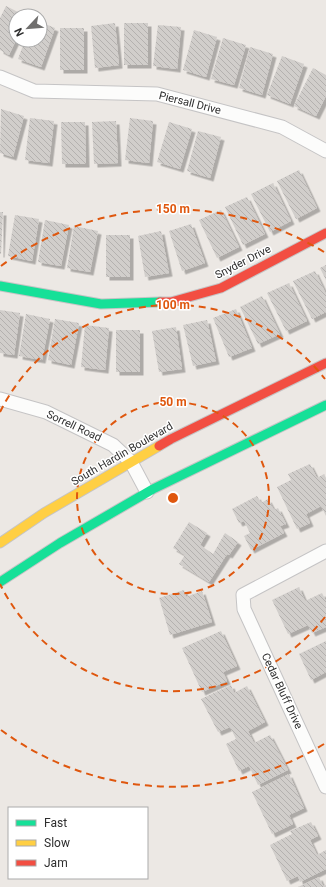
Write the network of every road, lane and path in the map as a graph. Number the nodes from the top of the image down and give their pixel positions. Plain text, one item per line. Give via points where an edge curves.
1 (0, 77) edge
2 (326, 151) edge
3 (326, 233) edge
4 (0, 286) edge
5 (326, 363) edge
6 (0, 399) edge
7 (326, 405) edge
8 (131, 462) junction
9 (147, 492) junction
10 (0, 543) edge
11 (326, 551) edge
12 (0, 582) edge
13 (326, 786) edge

1 - 2 street, Piersall Drive via 34,91 158,94 282,128
3 - 4 main road, Snyder Drive via 221,288 171,302 101,304
5 - 8 main road, South Hardin Boulevard via 171,439
6 - 8 street, Sorrell Road via 46,412 114,445
7 - 9 main road
8 - 9 street, Sorrell Road
8 - 10 main road, South Hardin Boulevard via 44,513
9 - 12 main road
11 - 13 street, Cedar Bluff Drive via 243,595 244,609

